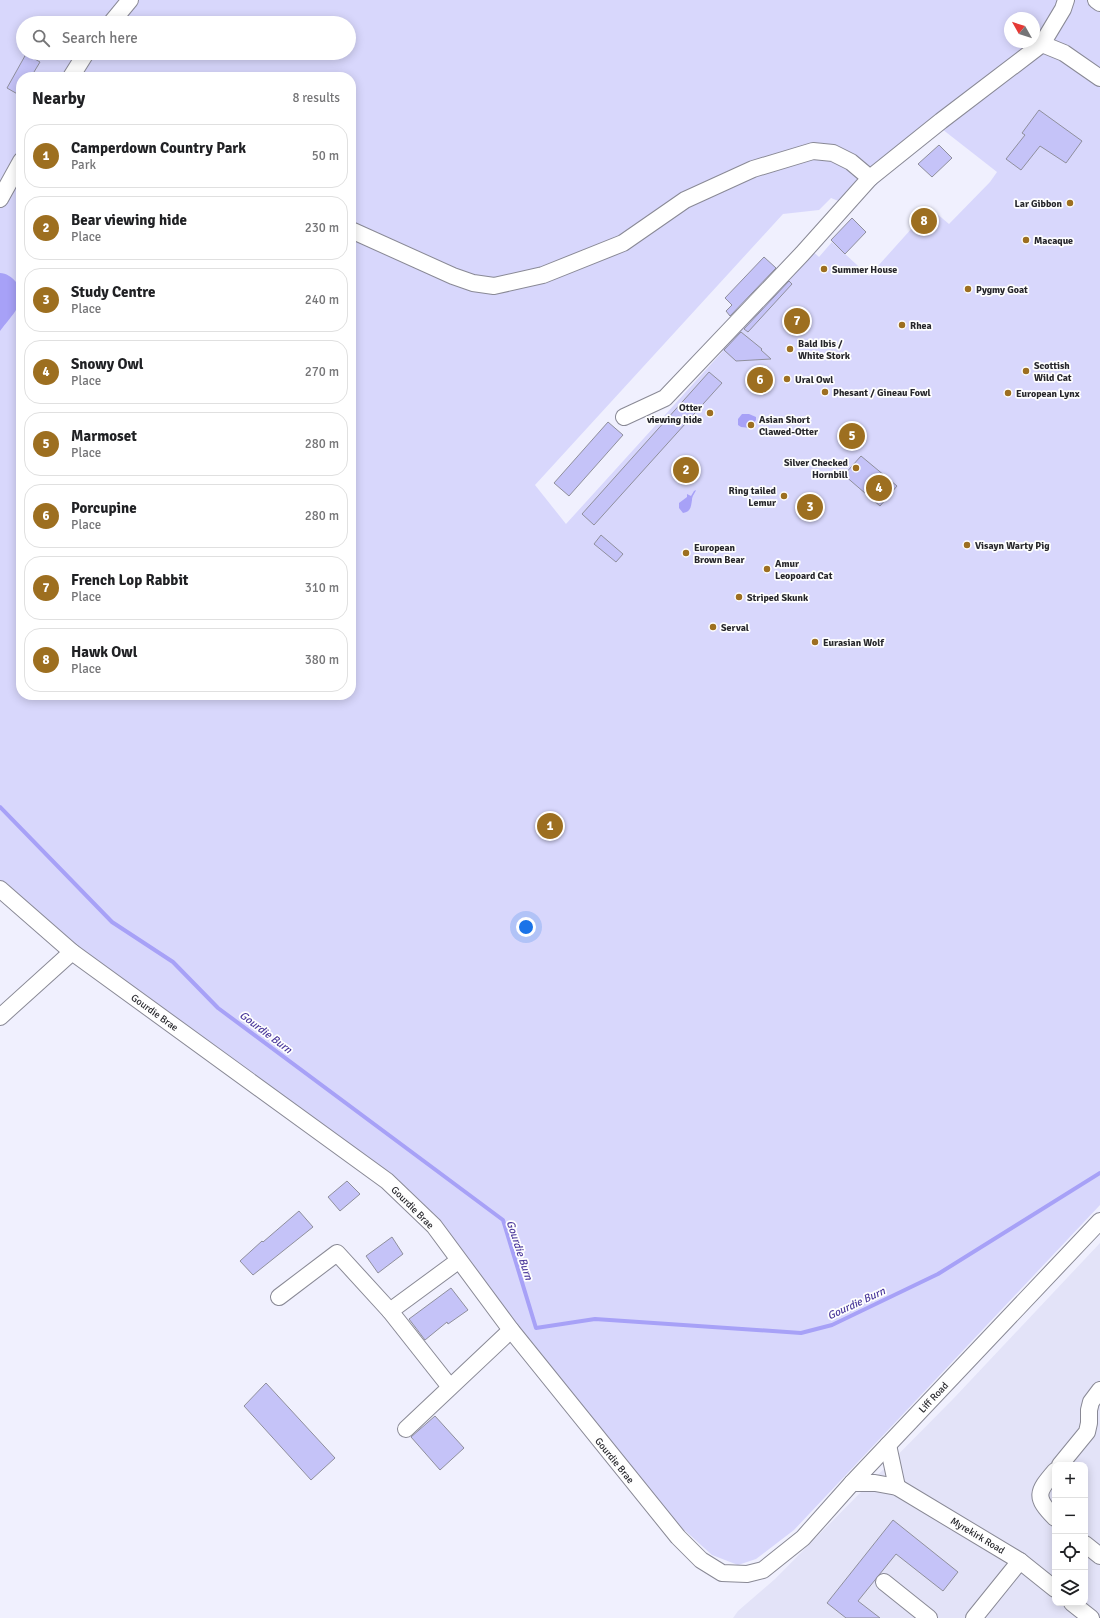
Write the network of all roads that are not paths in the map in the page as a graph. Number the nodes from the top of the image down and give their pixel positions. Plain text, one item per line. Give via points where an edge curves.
1 (130, 0) edge
2 (1066, 0) edge
3 (1096, 0) edge
4 (1100, 4) edge
5 (117, 16) edge
6 (1042, 44) junction
7 (82, 60) edge
8 (74, 72) edge
9 (1100, 78) edge
10 (16, 170) edge
11 (870, 178) junction
12 (0, 199) edge
13 (356, 232) edge
14 (624, 417) dead end
15 (0, 889) edge
16 (72, 952) junction
17 (0, 1016) edge
18 (1100, 1221) edge
19 (458, 1261) junction
20 (279, 1297) dead end
21 (390, 1311) junction
22 (511, 1330) junction
23 (450, 1387) junction
24 (1100, 1390) edge
25 (406, 1429) dead end
26 (888, 1444) junction
27 (1062, 1462) edge
28 (1052, 1474) edge
29 (852, 1483) junction
30 (897, 1487) junction
31 (1052, 1514) edge
32 (1088, 1546) edge
33 (1100, 1556) edge
34 (1020, 1561) junction
35 (763, 1570) joint
36 (884, 1582) dead end
37 (1052, 1587) edge
38 (1076, 1606) edge
39 (929, 1618) edge
40 (974, 1618) edge
41 (1091, 1618) edge

1 - 5 street
2 - 6 street
3 - 4 street
6 - 9 street via 1064,53
6 - 11 street
7 - 8 street
10 - 12 street
11 - 13 street via 851,162 833,153 813,151 753,169 685,200 623,243 543,275 494,286 473,283 453,276
11 - 14 street via 802,254 665,398
15 - 16 street, Gourdie Brae
16 - 17 street
16 - 19 street, Gourdie Brae via 387,1181 434,1226
18 - 26 street, Liff Road
19 - 21 street
19 - 22 street, Gourdie Brae
20 - 21 street via 337,1253
21 - 23 street
22 - 23 street
22 - 35 street, Gourdie Brae via 678,1538 696,1555 722,1573 747,1574
23 - 25 street
24 - 27 street via 1090,1406 1087,1432
26 - 29 street, Liff Road
26 - 30 street
28 - 31 street via 1040,1492 1041,1501
29 - 30 street, Myrekirk Road via 875,1483
29 - 35 street, Liff Road via 803,1538
30 - 34 street, Myrekirk Road
32 - 33 street
34 - 37 street, Myrekirk Road
34 - 40 street
36 - 39 street
38 - 41 street

